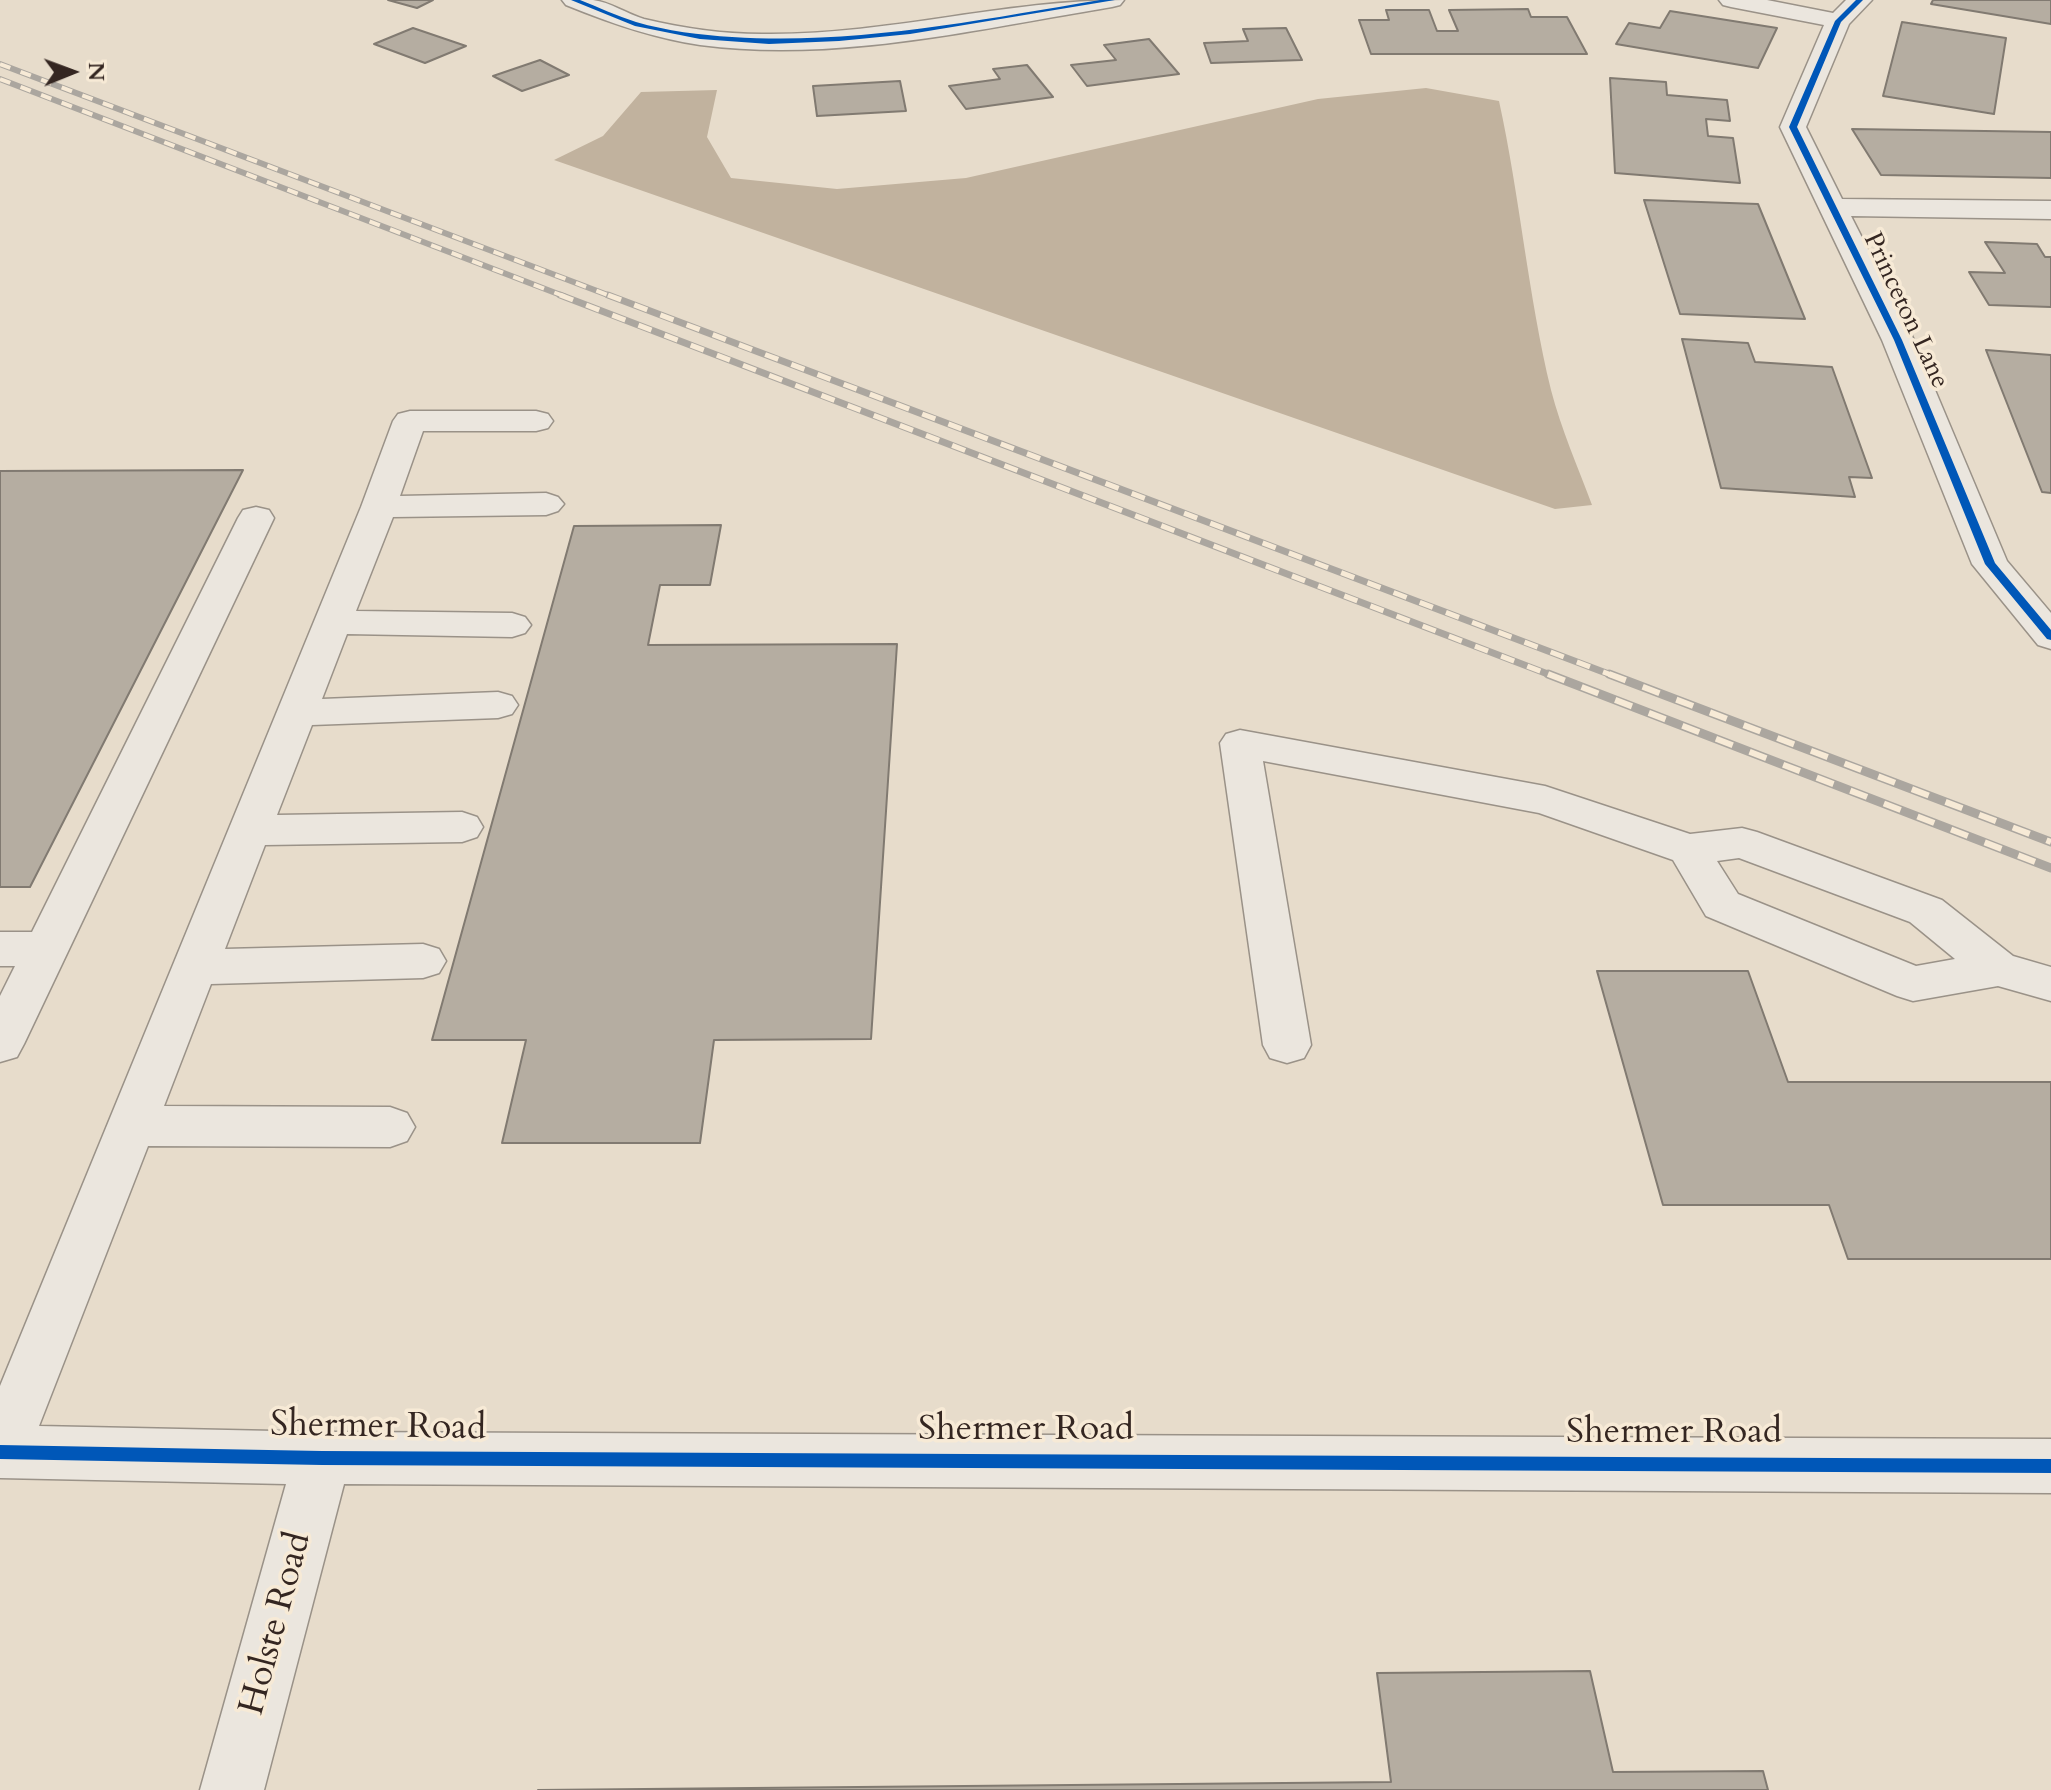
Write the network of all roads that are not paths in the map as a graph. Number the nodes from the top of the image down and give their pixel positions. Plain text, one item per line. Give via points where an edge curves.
1 (574, 0) edge
2 (1112, 0) edge
3 (1731, 0) edge
4 (1849, 10) edge
5 (1832, 207) junction
6 (2051, 210) edge
7 (536, 421) dead end
8 (546, 504) dead end
9 (379, 507) junction
10 (256, 518) dead end
11 (332, 622) junction
12 (512, 625) dead end
13 (2051, 637) edge
14 (498, 705) dead end
15 (297, 713) junction
16 (462, 827) dead end
17 (249, 830) junction
18 (1688, 849) junction
19 (0, 949) edge
20 (46, 949) junction
21 (423, 961) dead end
22 (195, 967) junction
23 (1998, 969) junction
24 (2051, 984) edge
25 (0, 1044) edge
26 (1287, 1045) dead end
27 (131, 1126) junction
28 (390, 1127) dead end
29 (1, 1452) edge
30 (322, 1458) junction
31 (2051, 1466) edge
32 (232, 1790) edge

1 - 2 street via 631,24 707,38 787,42 875,36
3 - 4 street
4 - 5 street, Princeton Lane via 1793,127
5 - 6 street
5 - 13 street, Princeton Lane via 1898,340 1990,564
7 - 9 street via 410,421
8 - 9 street
9 - 11 street
10 - 20 street
11 - 12 street
11 - 15 street
14 - 15 street
15 - 17 street
16 - 17 street
17 - 22 street
18 - 23 street via 1742,843 1926,911
18 - 23 street via 1722,905 1913,984
18 - 26 street via 1545,800 1240,743
19 - 20 street
20 - 25 street
21 - 22 street
22 - 27 street
23 - 24 street
27 - 28 street
27 - 29 street
29 - 30 street, Shermer Road
30 - 31 street, Shermer Road
30 - 32 street, Holste Road

